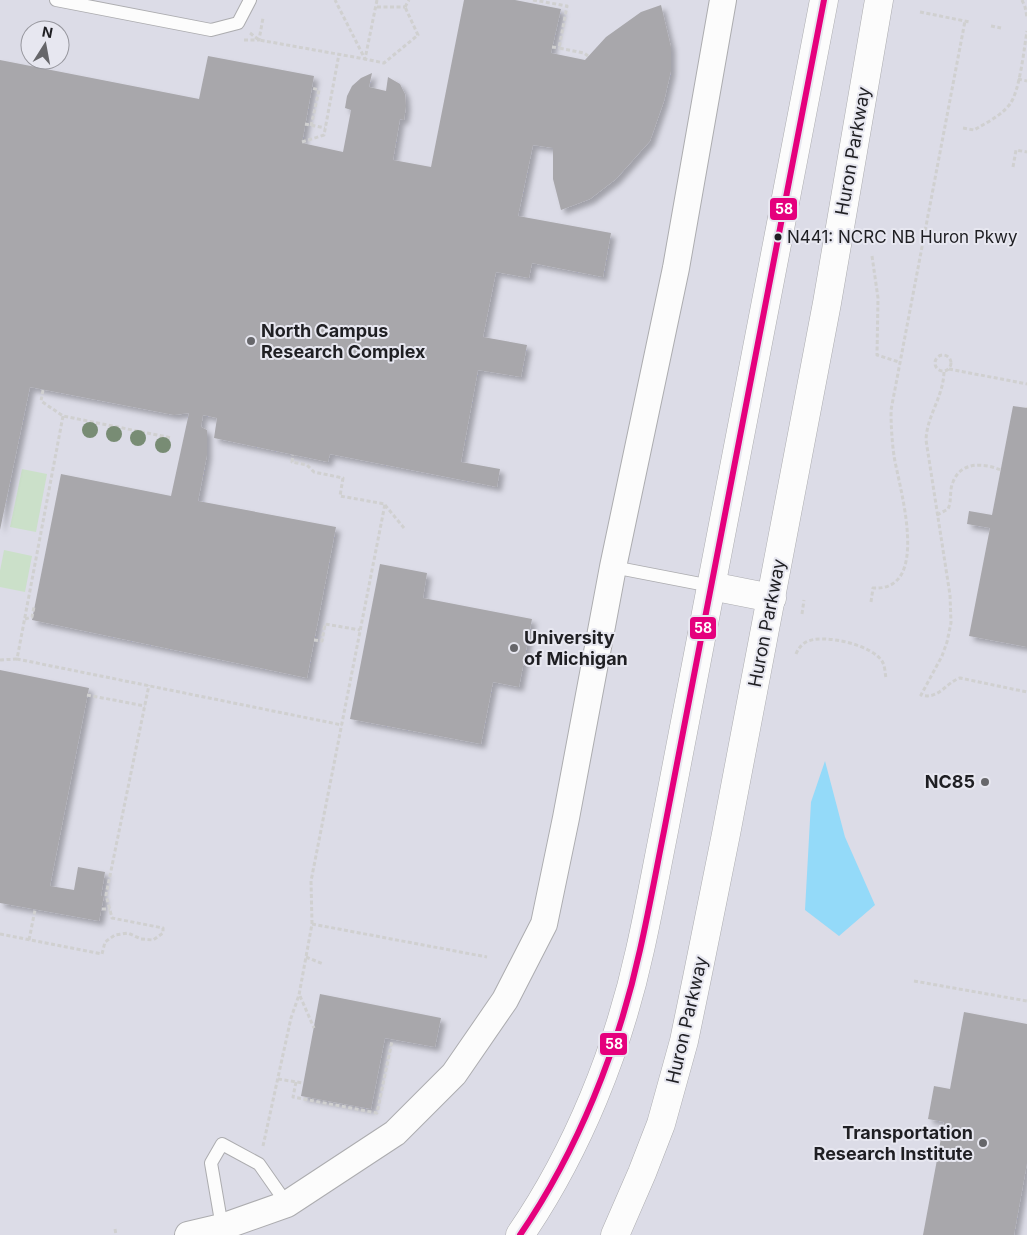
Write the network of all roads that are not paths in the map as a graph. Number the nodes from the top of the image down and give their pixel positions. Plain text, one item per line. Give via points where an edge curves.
1 (56, 0) edge
2 (250, 0) edge
3 (723, 0) edge
4 (824, 0) edge
5 (875, 5) edge
6 (613, 567) junction
7 (711, 586) junction
8 (772, 598) junction
9 (287, 1204) junction
10 (222, 1227) junction
11 (188, 1235) edge
12 (520, 1235) edge
13 (615, 1235) edge

1 - 2 lane via 211,30 238,23
3 - 6 street via 676,268
4 - 7 main road
5 - 8 main road, Huron Parkway via 829,294
6 - 7 lane
6 - 9 street via 544,924 510,992 454,1074 394,1133
7 - 8 main road
7 - 12 main road via 640,951 625,1006 608,1062 578,1132
8 - 13 main road, Huron Parkway via 684,1041 662,1124
9 - 10 street
9 - 10 lane via 259,1164 222,1144 211,1163
10 - 11 street

